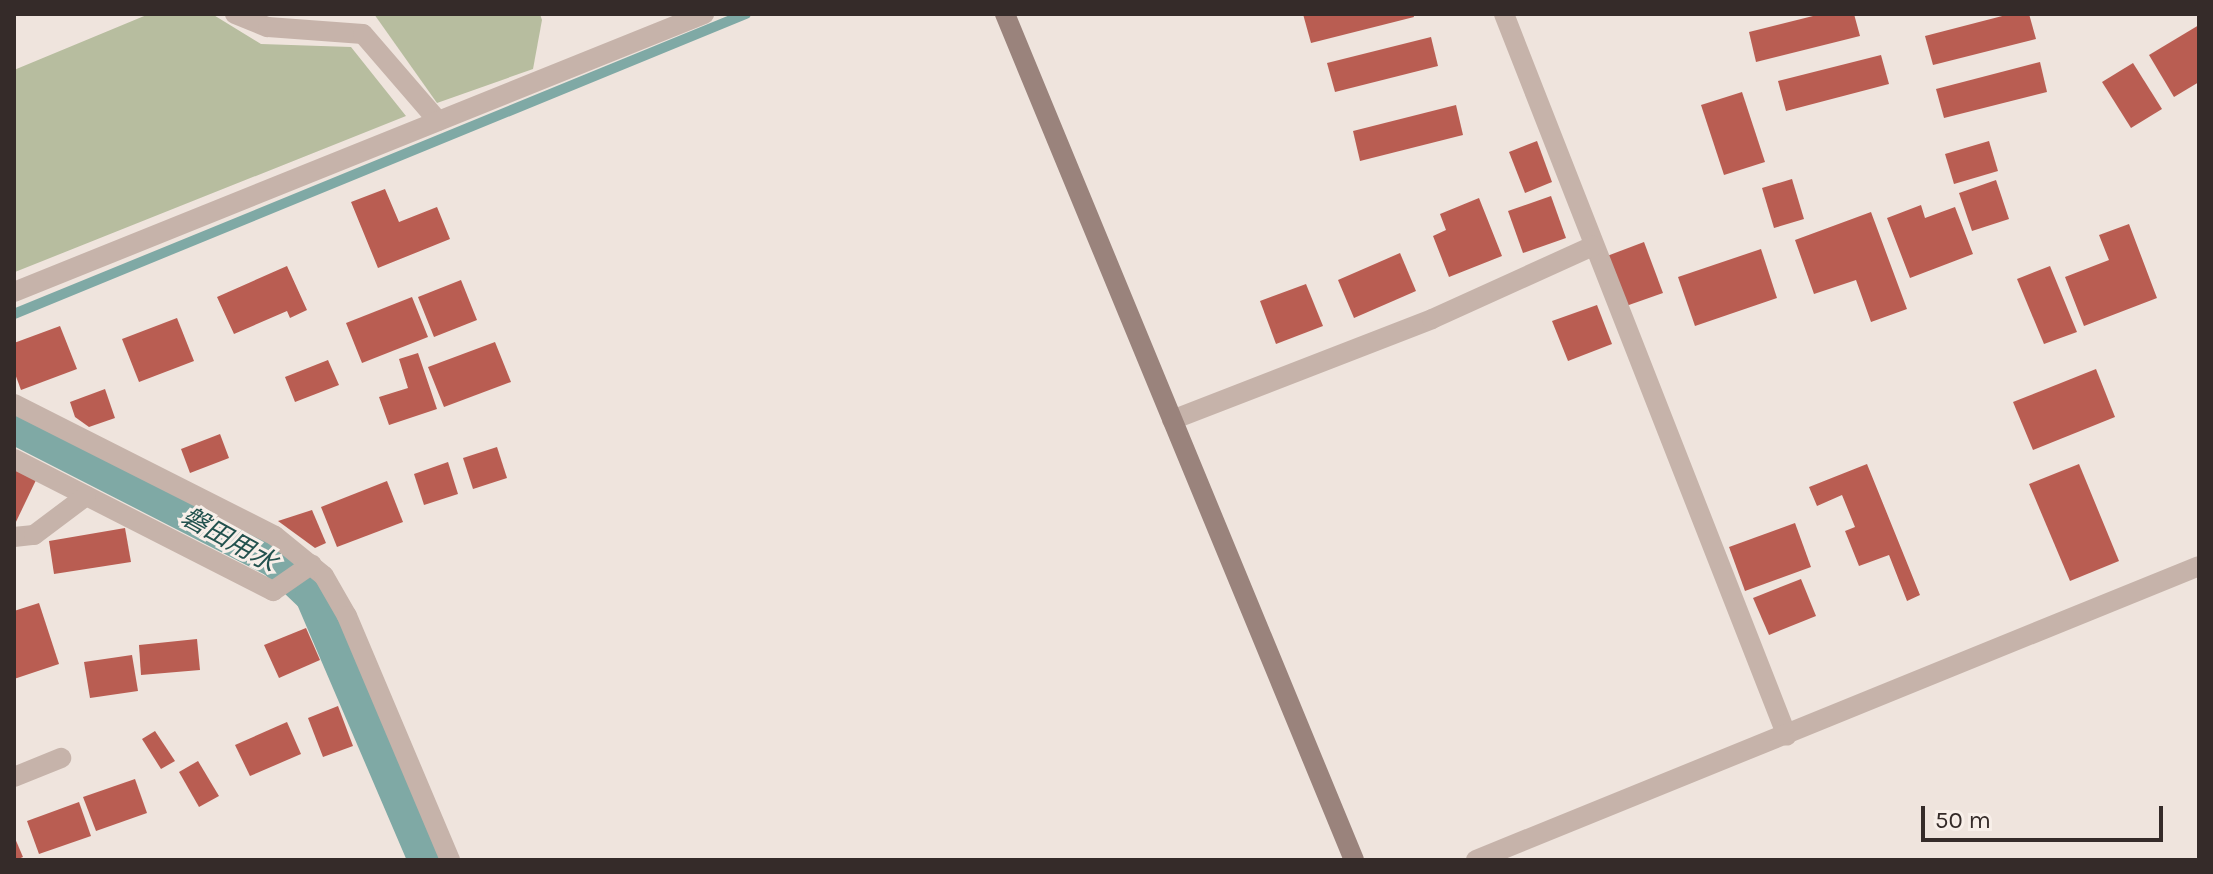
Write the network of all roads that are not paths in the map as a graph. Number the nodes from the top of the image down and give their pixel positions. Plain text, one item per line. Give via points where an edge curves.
1 (235, 14) edge
2 (350, 14) edge
3 (704, 14) edge
4 (1005, 14) edge
5 (1504, 14) edge
6 (363, 34) junction
7 (438, 121) junction
8 (1593, 246) junction
9 (14, 292) edge
10 (14, 404) edge
11 (1172, 420) junction
12 (14, 459) edge
13 (86, 496) junction
14 (14, 537) edge
15 (312, 564) junction
16 (2199, 566) edge
17 (1787, 736) junction
18 (61, 758) dead end
19 (14, 777) edge
20 (450, 860) edge
21 (1354, 860) edge
22 (1476, 860) edge

1 - 6 street via 268,27
2 - 6 street
3 - 7 street
4 - 11 street
5 - 8 street
6 - 7 street
7 - 9 street
8 - 11 street via 1432,319
8 - 17 street
10 - 15 street via 275,536
11 - 21 street
12 - 13 street
13 - 14 street via 34,535
13 - 15 street via 273,591
15 - 20 street via 347,616
16 - 17 street
17 - 22 street
18 - 19 street

